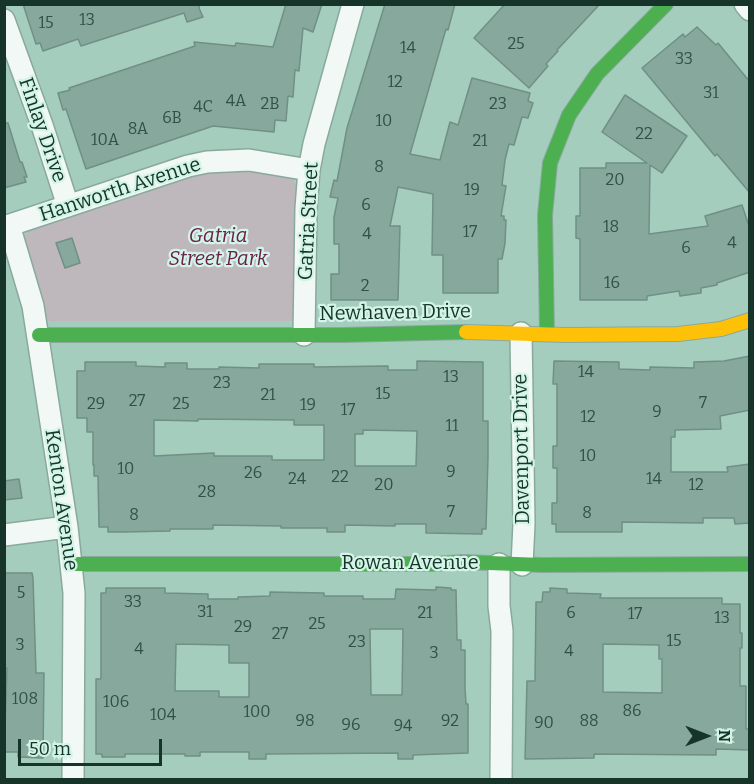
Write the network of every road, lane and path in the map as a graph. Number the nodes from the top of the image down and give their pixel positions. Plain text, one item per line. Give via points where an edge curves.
1 (353, 4) edge
2 (666, 4) edge
3 (745, 4) edge
4 (750, 10) edge
5 (4, 20) edge
6 (309, 170) junction
7 (68, 206) junction
8 (7, 226) edge
9 (750, 320) edge
10 (521, 333) junction
11 (547, 334) junction
12 (39, 335) junction
13 (304, 335) junction
14 (67, 527) junction
15 (4, 536) edge
16 (71, 564) junction
17 (499, 564) junction
18 (750, 564) edge
19 (522, 565) junction
20 (73, 780) edge
21 (501, 780) edge

1 - 6 street, Gatria Street
2 - 11 street via 597,74 569,115 550,163 545,215
3 - 4 street
5 - 7 street, Finlay Drive
6 - 7 street, Hanworth Avenue via 242,160 207,162
6 - 13 street, Gatria Street
7 - 8 street, Hanworth Avenue
8 - 12 street, Kenton Avenue via 27,283
9 - 11 street, Newhaven Drive via 721,329 678,334
10 - 11 street, Newhaven Drive
10 - 13 street, Newhaven Drive
10 - 19 street, Davenport Drive
12 - 13 street, Newhaven Drive
12 - 14 street, Kenton Avenue
14 - 15 street
14 - 16 street, Kenton Avenue
16 - 17 street, Rowan Avenue
16 - 20 street, Kenton Avenue
17 - 19 street, Rowan Avenue
17 - 21 street
18 - 19 street, Rowan Avenue

